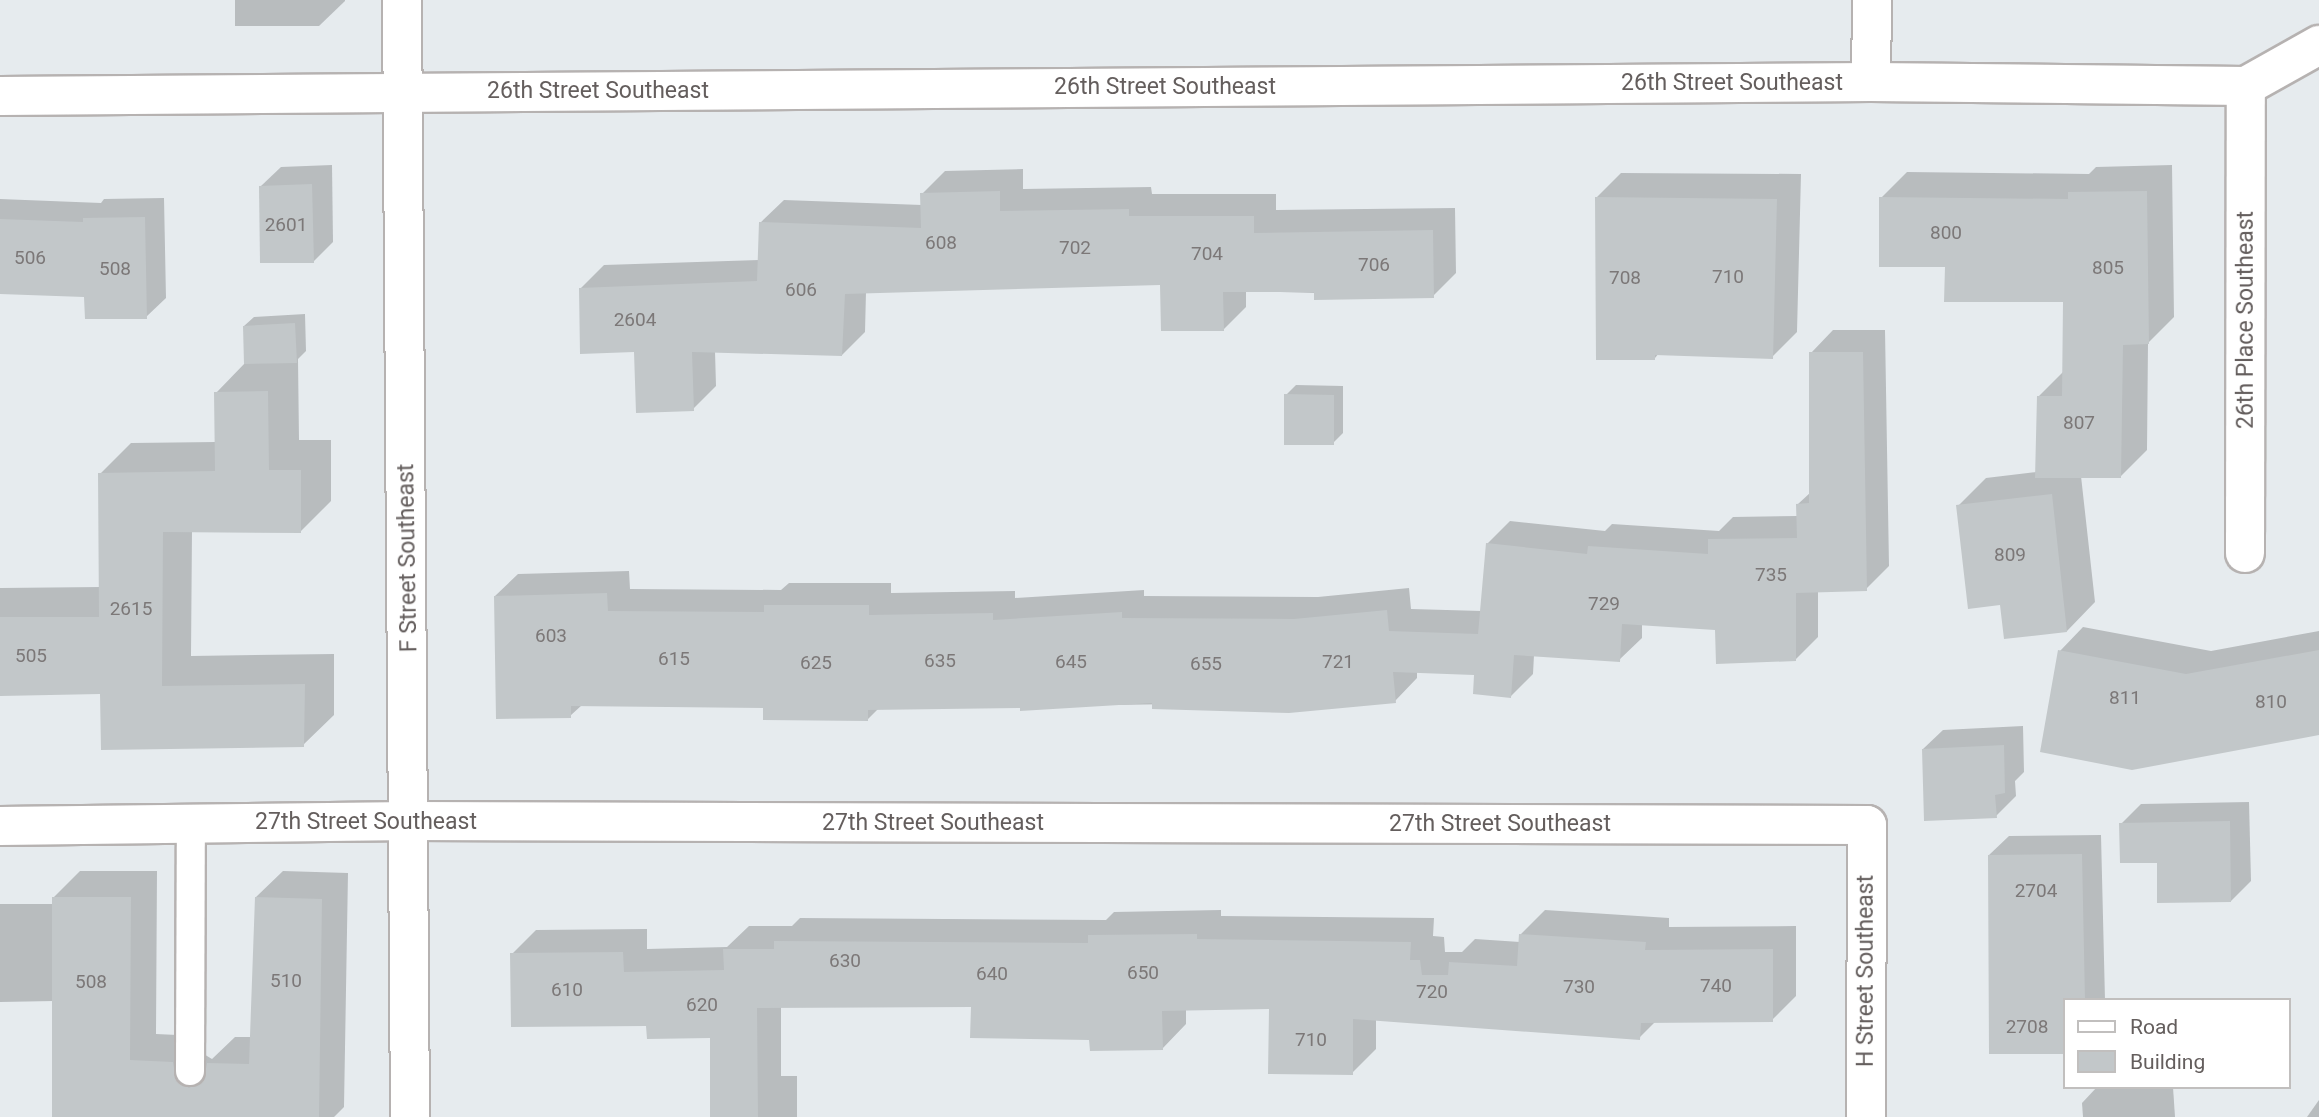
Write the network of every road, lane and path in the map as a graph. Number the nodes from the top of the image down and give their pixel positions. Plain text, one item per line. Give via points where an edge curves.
1 (402, 0) edge
2 (1872, 0) edge
3 (2319, 44) edge
4 (1871, 82) junction
5 (2246, 86) junction
6 (402, 92) junction
7 (0, 96) edge
8 (2245, 553) dead end
9 (411, 821) junction
10 (191, 824) junction
11 (1867, 825) joint
12 (0, 826) edge
13 (190, 1070) dead end
14 (410, 1117) edge
15 (1866, 1117) edge

1 - 6 street, F Street Southeast
2 - 4 street
3 - 5 street
4 - 5 street, 26th Street Southeast
4 - 6 street, 26th Street Southeast
5 - 8 street, 26th Place Southeast
6 - 7 street, 26th Street Southeast
6 - 9 street, F Street Southeast
9 - 10 street, 27th Street Southeast
9 - 11 street, 27th Street Southeast
9 - 14 street, F Street Southeast
10 - 12 street, 27th Street Southeast
10 - 13 lane
11 - 15 street, H Street Southeast

